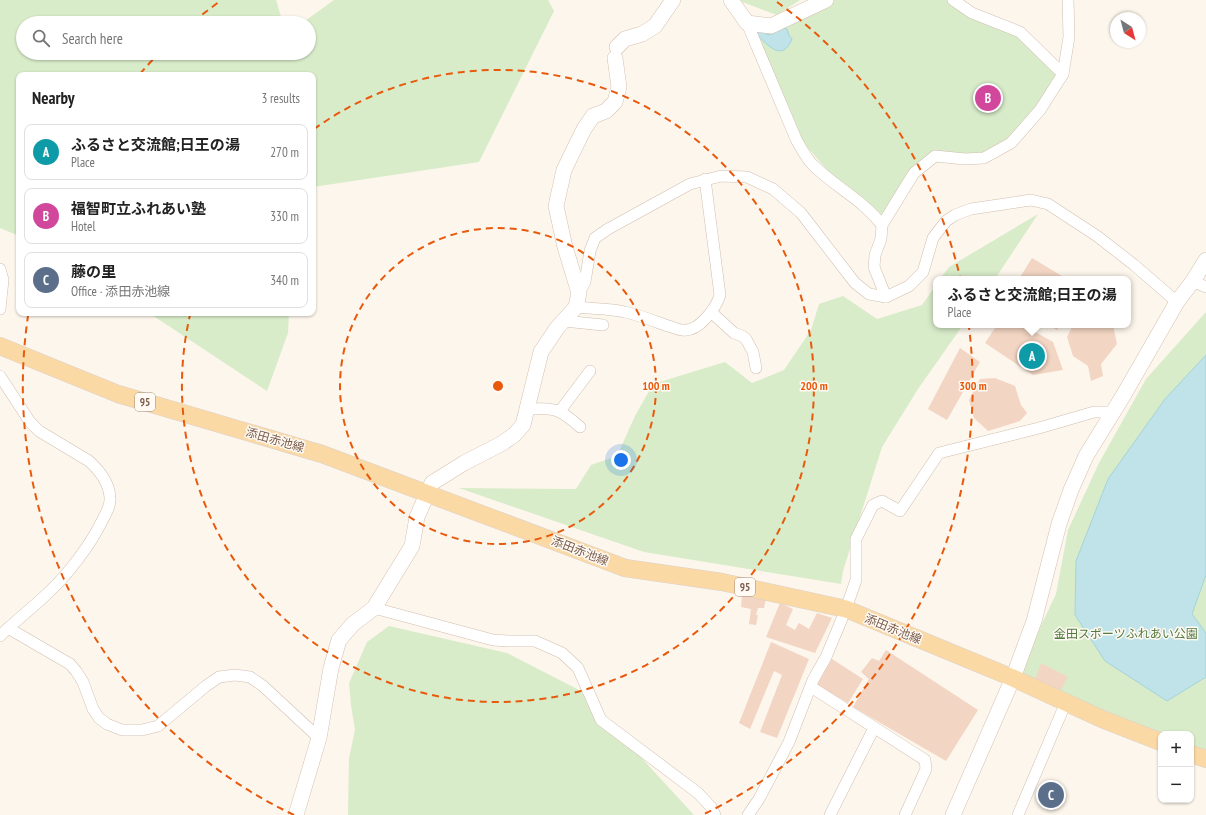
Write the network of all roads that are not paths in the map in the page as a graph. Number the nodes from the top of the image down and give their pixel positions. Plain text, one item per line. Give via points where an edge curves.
1 (673, 0) edge
2 (731, 0) edge
3 (826, 0) edge
4 (953, 0) edge
5 (1068, 0) edge
6 (747, 23) junction
7 (1063, 74) junction
8 (705, 179) junction
9 (882, 225) junction
10 (1206, 260) edge
11 (0, 269) edge
12 (1200, 284) edge
13 (886, 297) junction
14 (578, 300) junction
15 (1177, 302) junction
16 (0, 309) edge
17 (711, 312) junction
18 (564, 321) junction
19 (603, 325) dead end
20 (0, 346) edge
21 (756, 368) dead end
22 (590, 371) dead end
23 (0, 376) edge
24 (528, 409) junction
25 (560, 411) junction
26 (1113, 412) junction
27 (580, 427) dead end
28 (427, 492) junction
29 (374, 608) junction
30 (846, 609) junction
31 (4, 632) edge
32 (1013, 678) junction
33 (811, 687) junction
34 (1066, 702) junction
35 (874, 728) junction
36 (319, 738) junction
37 (1158, 741) edge
38 (1194, 755) edge
39 (1206, 759) edge
40 (296, 815) edge
41 (715, 815) edge
42 (748, 815) edge
43 (830, 815) edge
44 (905, 815) edge
45 (953, 815) edge
46 (1018, 815) edge

1 - 14 street via 655,26 642,34 625,39 616,53 619,87 615,102 606,111 593,116 564,170 556,206
2 - 6 street
3 - 6 street via 771,26
4 - 7 street via 972,13 1020,32
5 - 7 street via 1069,37
6 - 9 street via 805,155 813,165 873,213
7 - 9 street via 1040,110 1011,143 984,158 935,156 914,173
8 - 13 street via 721,176 747,178 774,189 801,213 855,283 869,294
8 - 14 street via 690,184 595,238
8 - 17 street via 720,294 718,303
9 - 13 street via 874,267
10 - 12 street
11 - 16 street via 3,280
12 - 15 street
13 - 15 street via 909,286 924,272 933,238 946,221 971,209 1031,200 1048,204 1097,236
14 - 17 street via 587,309 625,312 683,331 694,328
14 - 18 street
15 - 26 street
17 - 21 street via 734,333 746,339 753,352
18 - 19 street
18 - 24 street via 542,352
20 - 28 main road, 添田赤池線 / 95 via 118,394 294,445
22 - 25 street
23 - 31 street via 30,422 39,431 89,460 96,467 107,484 111,498 109,508 93,540 50,592
24 - 25 street
24 - 28 street via 523,425 514,435 432,483
25 - 27 street
26 - 30 street via 1094,412 939,453 900,511 882,501 873,504 856,539 856,580
26 - 32 street via 1086,456 1070,490 1034,621
28 - 29 street via 416,517 412,546
28 - 30 main road, 添田赤池線 / 95 via 625,568 722,582
29 - 36 street via 353,624 339,640 331,668
29 - 41 street via 493,640 535,641 562,653 578,668 602,720 698,793
30 - 32 main road, 添田赤池線 / 95
30 - 33 street
31 - 36 street via 70,664 83,682 99,718 122,730 142,730 158,726 219,677 235,675 250,677 264,686
32 - 34 main road, 添田赤池線 / 95
32 - 45 street
33 - 35 street
33 - 42 street via 789,742
34 - 37 main road, 添田赤池線 / 95
34 - 46 street
35 - 43 street
35 - 44 street via 925,760 926,769
36 - 40 street
38 - 39 main road

